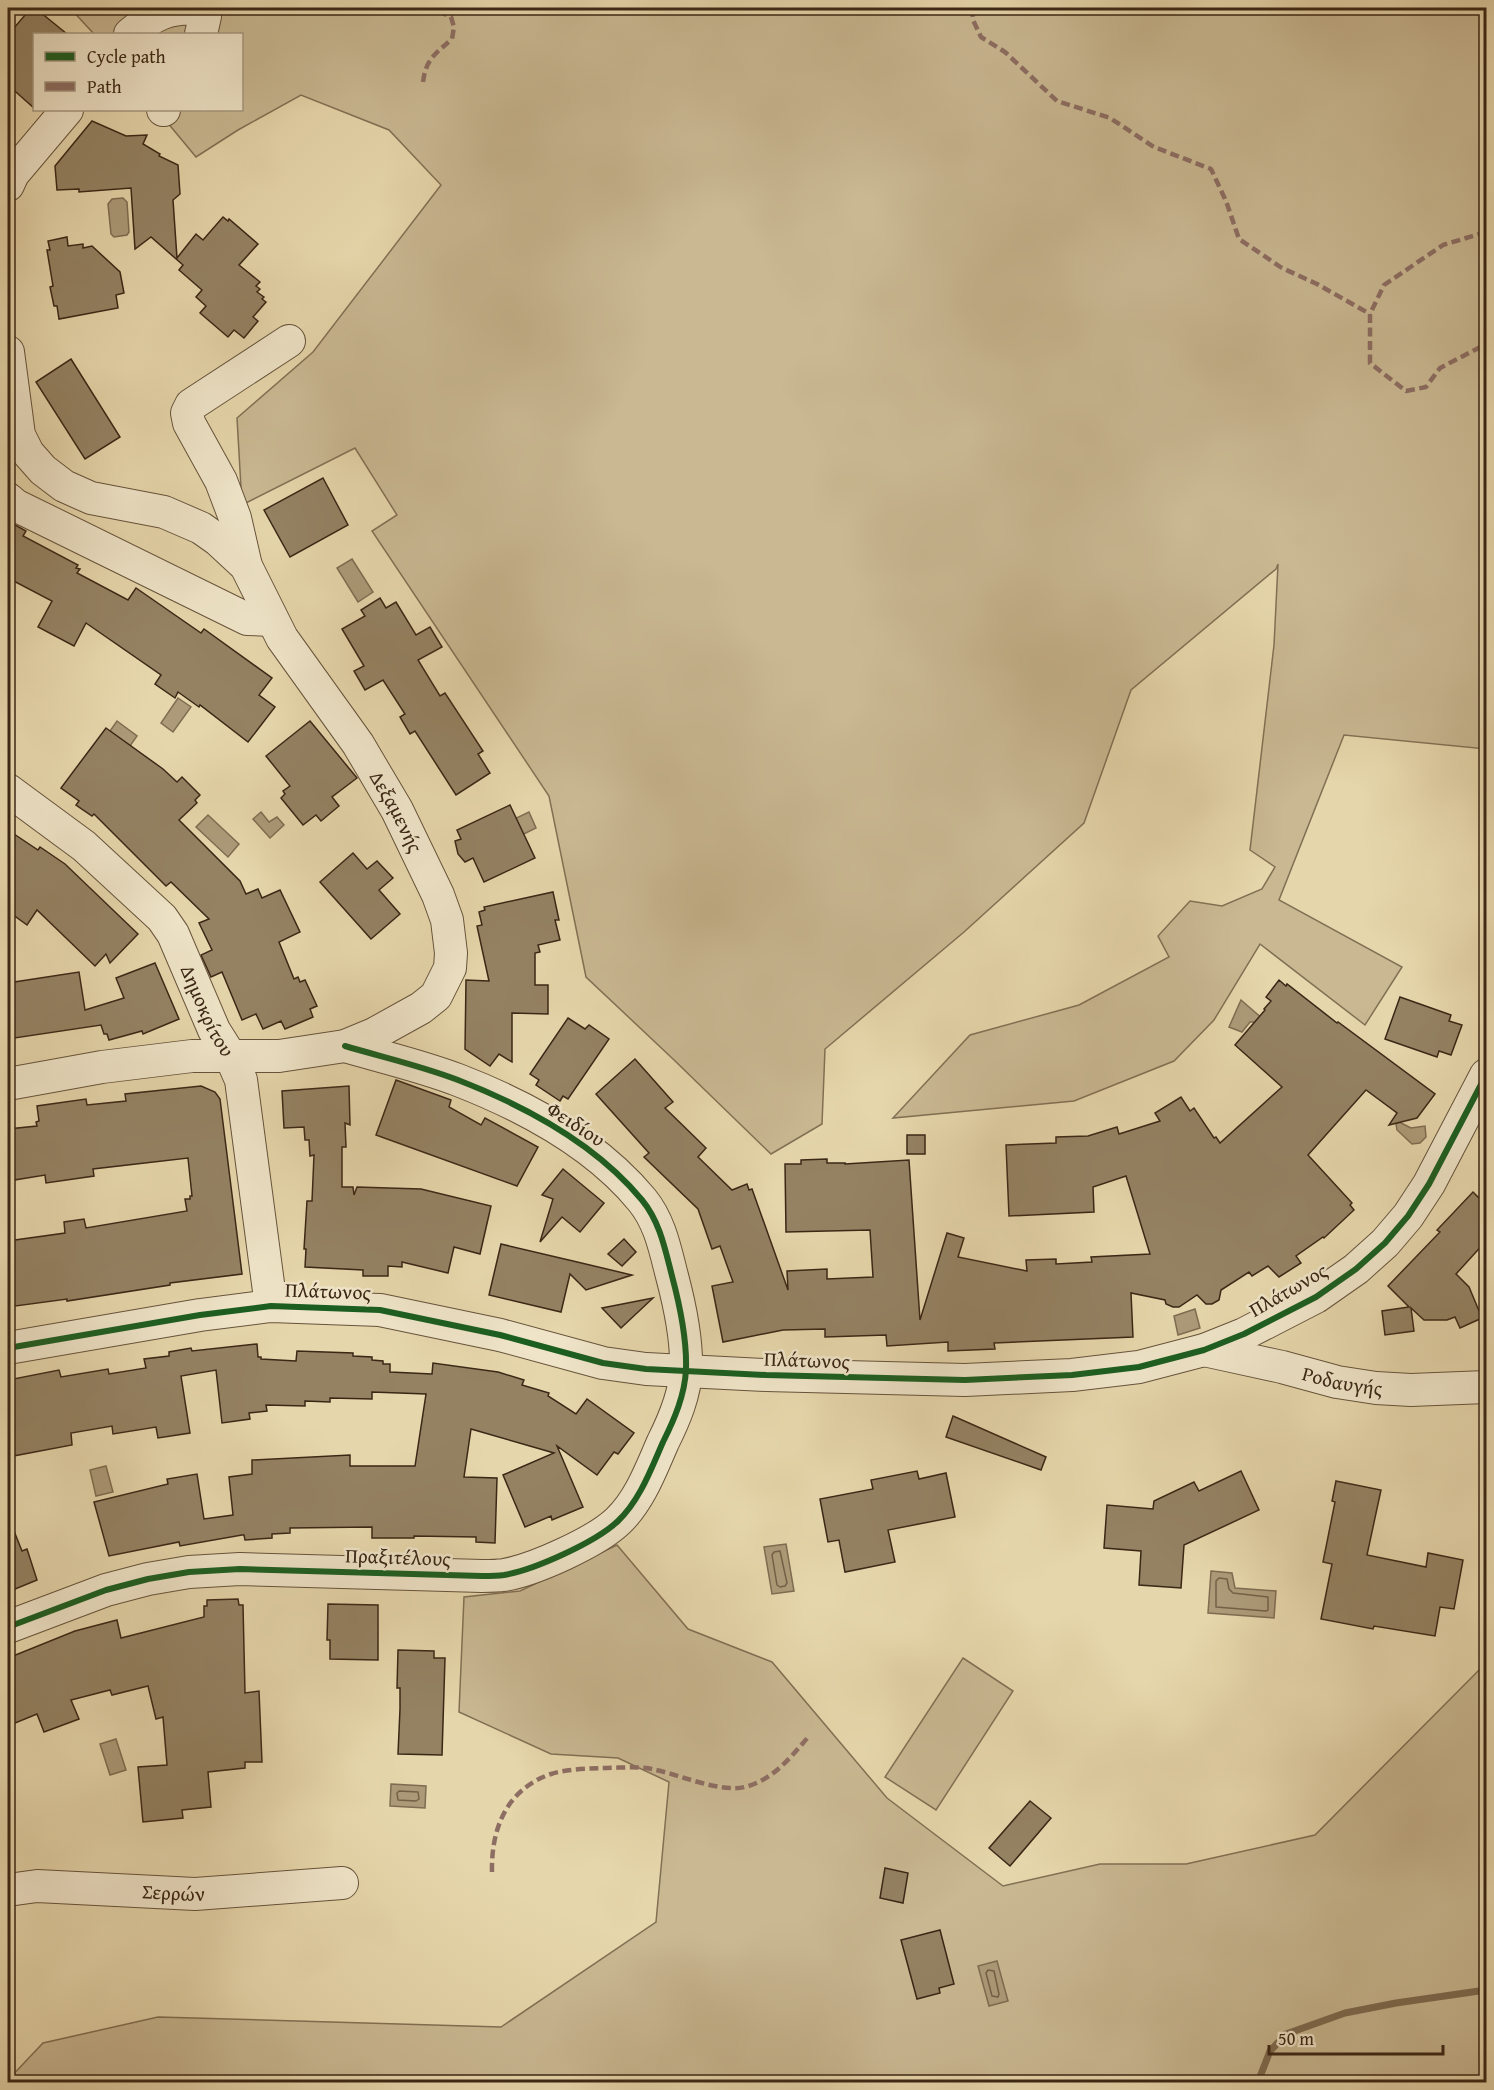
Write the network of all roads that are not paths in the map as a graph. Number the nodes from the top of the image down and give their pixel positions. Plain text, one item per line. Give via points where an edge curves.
1 (131, 33) edge
2 (201, 33) edge
3 (66, 111) edge
4 (8, 185) edge
5 (289, 341) dead end
6 (8, 352) edge
7 (8, 499) edge
8 (246, 566) junction
9 (272, 620) junction
10 (8, 790) edge
11 (345, 1046) junction
12 (231, 1057) junction
13 (1486, 1075) edge
14 (8, 1084) edge
15 (270, 1305) junction
16 (8, 1348) edge
17 (1204, 1350) junction
18 (686, 1372) junction
19 (1486, 1387) edge
20 (8, 1628) edge
21 (342, 1883) dead end
22 (8, 1890) edge

1 - 2 street via 149,19 172,9 188,8 200,9 205,16
3 - 4 street
5 - 8 street via 191,405 187,413 221,481
6 - 8 street, Δεξαμενής via 20,435 28,453 43,470 64,486 91,498 164,512 201,528
7 - 9 street via 247,619
8 - 9 street, Δεξαμενής
9 - 11 street, Δεξαμενής via 382,784 431,878 447,920 450,968 436,996 422,1008
10 - 12 street, Δημοκρίτου via 84,846 162,918 214,1030
11 - 12 street, Δεξαμενής via 279,1056
11 - 18 street, Φειδίου via 457,1080 514,1104 596,1155 642,1199 654,1216 685,1333
12 - 14 street, Δεξαμενής via 192,1056 113,1065
12 - 15 street, Δημοκρίτου via 241,1080
13 - 17 street, Πλάτωνος via 1429,1184 1385,1243 1316,1297
15 - 16 street, Πλάτωνος
15 - 18 street, Πλάτωνος via 380,1310 501,1335 603,1363
17 - 18 street, Πλάτωνος via 1139,1367 1016,1379
17 - 19 street, Ροδαυγής via 1376,1388
18 - 20 street, Πραξιτέλους via 678,1411 633,1502 618,1521 597,1536 533,1566 505,1575 482,1576 240,1569 189,1572 106,1590
21 - 22 street, Σερρών via 195,1894 37,1886

